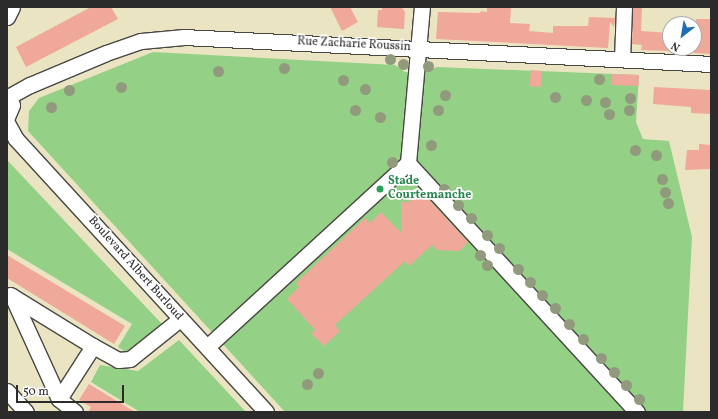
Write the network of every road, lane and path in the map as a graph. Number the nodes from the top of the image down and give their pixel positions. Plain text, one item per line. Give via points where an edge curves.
1 (12, 7) edge
2 (422, 7) edge
3 (624, 7) edge
4 (7, 17) edge
5 (418, 48) junction
6 (622, 59) junction
7 (711, 64) edge
8 (8, 96) edge
9 (7, 117) edge
10 (7, 124) edge
11 (408, 163) junction
12 (9, 295) edge
13 (180, 319) junction
14 (93, 346) junction
15 (207, 347) junction
16 (7, 391) edge
17 (59, 399) junction
18 (26, 412) edge
19 (75, 412) edge
20 (266, 412) edge
21 (637, 412) edge

1 - 4 street
2 - 5 street
3 - 6 street
5 - 6 street, Rue Zacharie Roussin
5 - 8 street, Rue Zacharie Roussin via 184,37 154,39 106,53 30,84
5 - 11 street
6 - 7 street, Rue Zacharie Roussin
8 - 9 street via 12,105
10 - 13 street, Boulevard Albert Burloud via 16,139
11 - 15 street
11 - 21 street
12 - 14 street
12 - 17 street
13 - 14 street via 130,359 118,360
13 - 15 street, Boulevard Albert Burloud
14 - 17 street
15 - 20 street, Boulevard Albert Burloud
16 - 18 street
17 - 19 street

